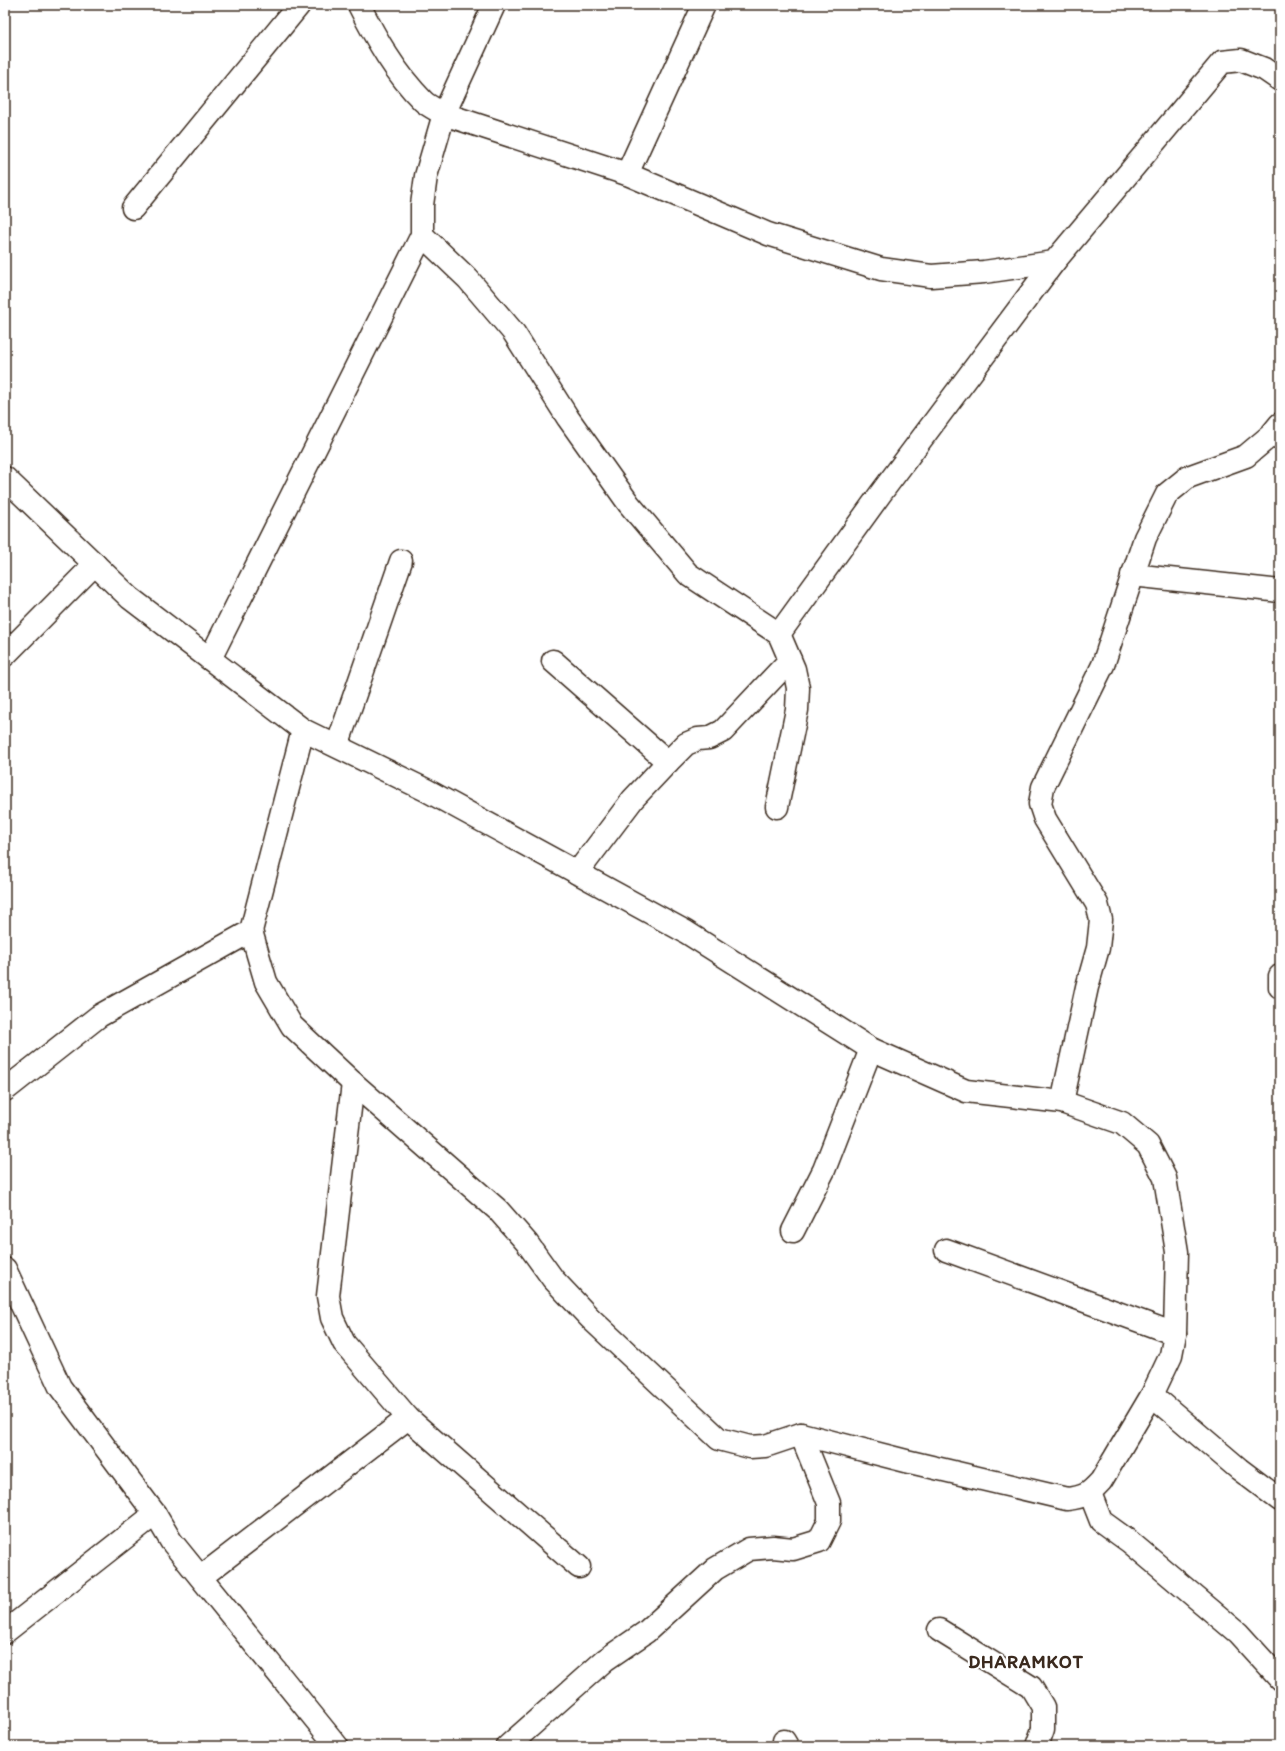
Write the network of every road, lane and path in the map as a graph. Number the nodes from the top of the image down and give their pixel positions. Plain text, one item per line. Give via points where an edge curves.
1 (299, 5) edge
2 (359, 5) edge
3 (494, 5) edge
4 (704, 5) edge
5 (1280, 80) edge
6 (444, 114) junction
7 (627, 174) junction
8 (134, 208) dead end
9 (422, 235) junction
10 (1054, 262) junction
11 (1280, 424) edge
12 (5, 478) edge
13 (401, 561) dead end
14 (95, 564) junction
15 (1132, 575) junction
16 (1280, 591) edge
17 (779, 634) junction
18 (5, 655) edge
19 (210, 659) junction
20 (790, 660) junction
21 (553, 661) dead end
22 (303, 730) junction
23 (338, 746) junction
24 (668, 762) junction
25 (777, 807) dead end
26 (577, 873) junction
27 (251, 930) junction
28 (1280, 976) edge
29 (1280, 987) edge
30 (871, 1049) junction
31 (353, 1084) junction
32 (5, 1090) edge
33 (1062, 1102) junction
34 (792, 1231) dead end
35 (946, 1250) dead end
36 (5, 1269) edge
37 (1174, 1334) junction
38 (1152, 1394) junction
39 (408, 1418) junction
40 (801, 1434) junction
41 (1090, 1493) junction
42 (1280, 1500) edge
43 (155, 1514) junction
44 (579, 1567) dead end
45 (201, 1577) junction
46 (939, 1630) dead end
47 (5, 1632) edge
48 (1280, 1679) edge
49 (337, 1746) edge
50 (508, 1746) edge
51 (1037, 1746) edge

1 - 8 street
2 - 6 street via 394,68 424,102
3 - 6 street
4 - 7 street
5 - 10 street via 1264,69 1241,60 1222,62
6 - 7 street
6 - 9 street via 426,176 422,205
7 - 10 street via 768,234 881,269 931,276 984,272
9 - 17 street via 468,279 514,333 568,418 629,504 688,574
9 - 19 street
10 - 17 street via 881,492
11 - 15 street via 1246,456 1188,477 1167,494 1145,538
12 - 14 street
13 - 23 street
14 - 18 street
14 - 19 street via 130,598
15 - 16 street
15 - 33 street via 1103,665 1043,786 1040,804 1045,819 1097,904 1101,920 1098,948
17 - 20 street
19 - 22 street
20 - 24 street via 723,731 686,744
20 - 25 street via 798,688 797,710
21 - 24 street
22 - 23 street
22 - 27 street
23 - 26 street via 426,790
24 - 26 street via 633,799
26 - 30 street via 686,932
27 - 31 street via 266,982 292,1026
27 - 32 street via 99,1016
28 - 29 street
30 - 33 street via 966,1090
30 - 34 street via 824,1170
31 - 39 street via 328,1296 332,1318 344,1344
31 - 40 street via 498,1210 527,1243 553,1279 590,1318 719,1439 750,1447 765,1446
33 - 37 street via 1122,1123 1148,1145 1165,1178 1177,1252
35 - 37 street
36 - 43 street via 60,1387
37 - 38 street via 1170,1355
38 - 41 street via 1101,1481
38 - 42 street
39 - 44 street
39 - 45 street
40 - 41 street via 906,1462 1067,1499 1080,1498
40 - 50 street via 829,1502 829,1521 819,1541 793,1549 749,1549 715,1569 646,1632 605,1660
41 - 48 street via 1101,1521 1130,1542 1238,1633
43 - 45 street via 171,1541
43 - 47 street
45 - 49 street
46 - 51 street via 1031,1687 1043,1707 1043,1729

